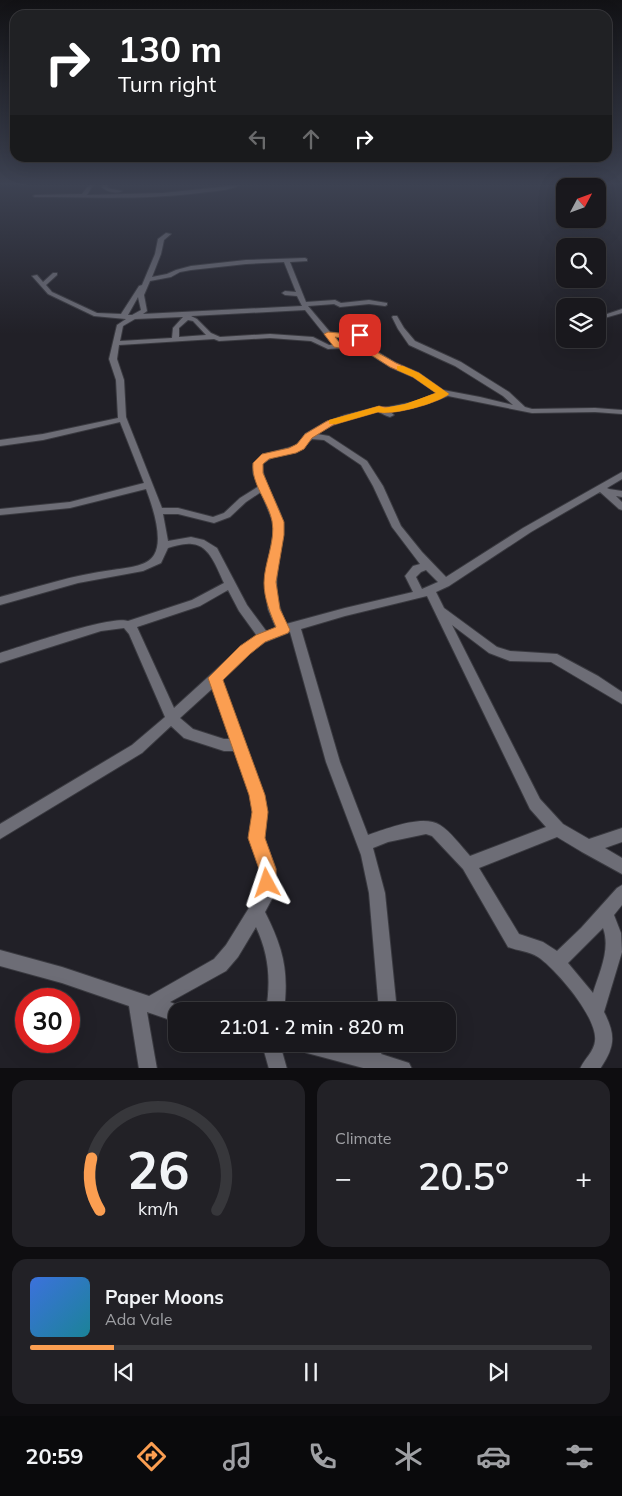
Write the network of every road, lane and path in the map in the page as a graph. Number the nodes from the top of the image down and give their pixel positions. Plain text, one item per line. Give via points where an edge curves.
1 (167, 235) edge
2 (286, 260) junction
3 (305, 260) dead end
4 (55, 274) dead end
5 (35, 276) dead end
6 (147, 281) junction
7 (43, 285) junction
8 (285, 292) dead end
9 (300, 294) junction
10 (385, 304) dead end
11 (305, 306) junction
12 (622, 311) edge
13 (185, 316) junction
14 (395, 316) dead end
15 (606, 316) edge
16 (123, 317) junction
17 (133, 317) junction
18 (369, 331) dead end
19 (328, 334) junction
20 (214, 337) junction
21 (175, 340) junction
22 (117, 343) junction
23 (340, 347) junction
24 (444, 394) junction
25 (522, 410) junction
26 (622, 412) edge
27 (122, 419) junction
28 (308, 436) junction
29 (0, 443) edge
30 (622, 476) edge
31 (148, 485) junction
32 (263, 487) junction
33 (604, 490) junction
34 (622, 494) edge
35 (622, 507) edge
36 (158, 511) junction
37 (0, 512) edge
38 (164, 545) junction
39 (427, 565) junction
40 (444, 583) junction
41 (231, 584) junction
42 (425, 593) junction
43 (0, 600) edge
44 (440, 610) junction
45 (128, 625) junction
46 (289, 628) junction
47 (265, 637) junction
48 (0, 658) edge
49 (215, 678) junction
50 (622, 699) edge
51 (172, 719) junction
52 (238, 745) junction
53 (558, 829) junction
54 (0, 832) edge
55 (622, 835) edge
56 (364, 844) junction
57 (587, 847) junction
58 (468, 864) junction
59 (622, 866) edge
60 (622, 893) edge
61 (257, 912) junction
62 (606, 913) junction
63 (0, 958) edge
64 (556, 963) junction
65 (143, 1002) junction
66 (276, 1002) edge
67 (387, 1002) edge
68 (168, 1010) edge
69 (595, 1013) junction
70 (273, 1052) edge
71 (345, 1052) edge
72 (369, 1057) edge
73 (148, 1068) edge
74 (278, 1068) edge
75 (404, 1068) edge
76 (589, 1068) edge

1 - 6 street via 161,239
2 - 3 street
2 - 6 street via 183,269
2 - 9 street
4 - 7 street
5 - 7 street
6 - 16 street
6 - 17 street via 141,295 144,311
7 - 16 street via 64,301 96,316
8 - 9 street
9 - 11 street
10 - 11 street via 340,305 335,302
11 - 13 street
11 - 19 street
12 - 15 street
13 - 17 street
13 - 20 street via 195,320
13 - 21 street via 176,328
14 - 25 street via 412,343 458,364 506,394
16 - 17 street
17 - 22 street via 120,325
18 - 19 street via 349,337
19 - 23 street
20 - 21 street
20 - 23 street via 224,340 270,336 313,339 328,347
21 - 22 street
22 - 27 street via 113,360 120,378
23 - 24 street via 370,351
24 - 25 street
24 - 28 street via 387,413 375,410 330,423
25 - 26 street
27 - 29 street
27 - 31 street
28 - 32 street via 292,451 261,459 258,473
28 - 39 street via 326,438 364,464 397,526
30 - 33 street
31 - 36 street
31 - 37 street via 70,505
32 - 36 street via 227,515 214,520 178,511
32 - 46 street via 278,522 270,582 274,609
33 - 34 street
33 - 35 street
33 - 40 street via 528,530
36 - 38 street
38 - 41 street via 179,541 200,542 213,551
38 - 43 street via 159,558 144,566 69,581
39 - 40 street
39 - 42 street via 410,576
40 - 42 street
41 - 45 street via 196,603
41 - 47 street via 243,608
42 - 44 street
42 - 46 street
44 - 50 street via 493,650 510,656 553,657
44 - 53 street via 535,804
45 - 48 street via 101,627
45 - 51 street via 134,631
46 - 47 street
46 - 56 street
47 - 49 street via 245,650
49 - 51 street
49 - 52 street
51 - 52 street via 190,734 224,745
51 - 54 street via 137,749
52 - 61 street via 257,795 260,812 257,838 268,869 265,897
53 - 57 street
53 - 58 street
55 - 57 street
56 - 58 street via 426,826 436,830
56 - 67 street via 377,893
57 - 59 street
58 - 64 street via 514,941 543,951
60 - 62 street
61 - 65 street via 220,965
61 - 66 street via 273,945 279,972
62 - 64 street
62 - 69 street via 613,933 614,951
63 - 65 street
64 - 69 street
65 - 68 street
65 - 73 street
69 - 76 street via 604,1034 602,1051
70 - 74 street
71 - 72 street
72 - 75 street

